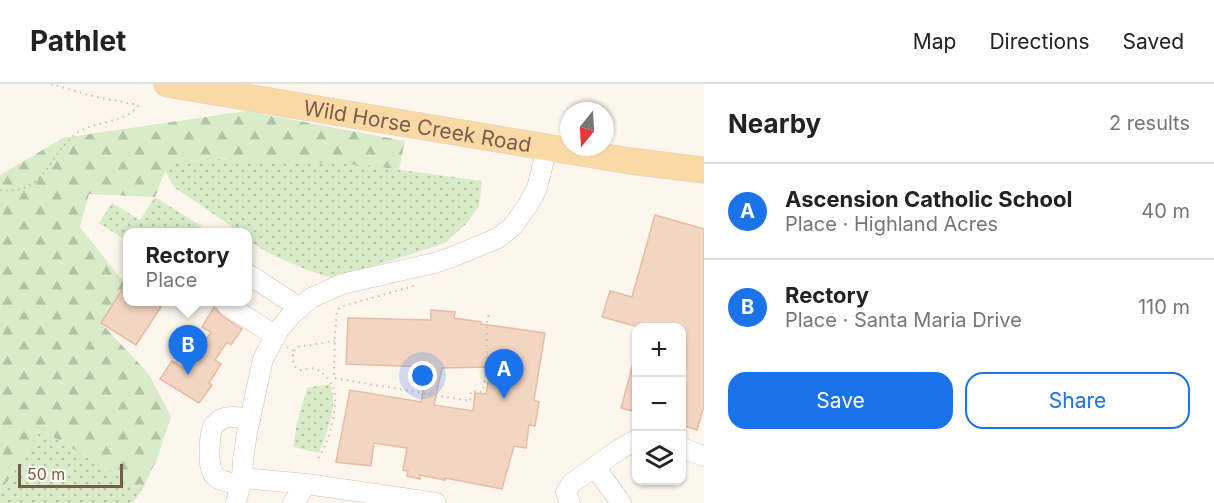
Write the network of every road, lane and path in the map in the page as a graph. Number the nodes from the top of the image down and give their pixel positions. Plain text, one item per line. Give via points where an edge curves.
1 (51, 84) edge
2 (167, 84) edge
3 (547, 147) junction
4 (704, 170) edge
5 (0, 190) edge
6 (252, 277) edge
7 (415, 286) dead end
8 (228, 306) edge
9 (300, 308) junction
10 (489, 313) dead end
11 (279, 340) junction
12 (336, 341) junction
13 (294, 351) junction
14 (334, 378) junction
15 (333, 387) junction
16 (250, 419) junction
17 (632, 442) edge
18 (686, 450) edge
19 (704, 456) edge
20 (317, 462) dead end
21 (595, 467) junction
22 (307, 484) junction
23 (240, 489) edge
24 (388, 500) edge
25 (293, 503) edge
26 (436, 503) edge
27 (570, 503) edge
28 (621, 503) edge

1 - 5 path via 96,98 140,105 131,114 78,133 34,183 13,191
2 - 3 main road, Wild Horse Creek Road
3 - 4 main road, Wild Horse Creek Road
3 - 9 street via 537,188 528,205 513,226 498,238 434,263 342,284 311,298
6 - 9 street
7 - 12 path via 340,307
8 - 11 street
9 - 11 street via 292,314
10 - 14 path via 486,374 482,392 471,391 470,400
11 - 13 path
11 - 16 street via 263,359
12 - 13 path via 297,347
12 - 14 path
13 - 15 path via 296,368 317,369
14 - 15 path
15 - 20 path via 334,413
16 - 23 street
16 - 23 street via 219,420 214,425 209,453 215,476
17 - 21 street
18 - 19 street
21 - 27 street via 572,483 566,492
21 - 28 street
22 - 23 street
22 - 24 street
22 - 25 street
24 - 26 street

